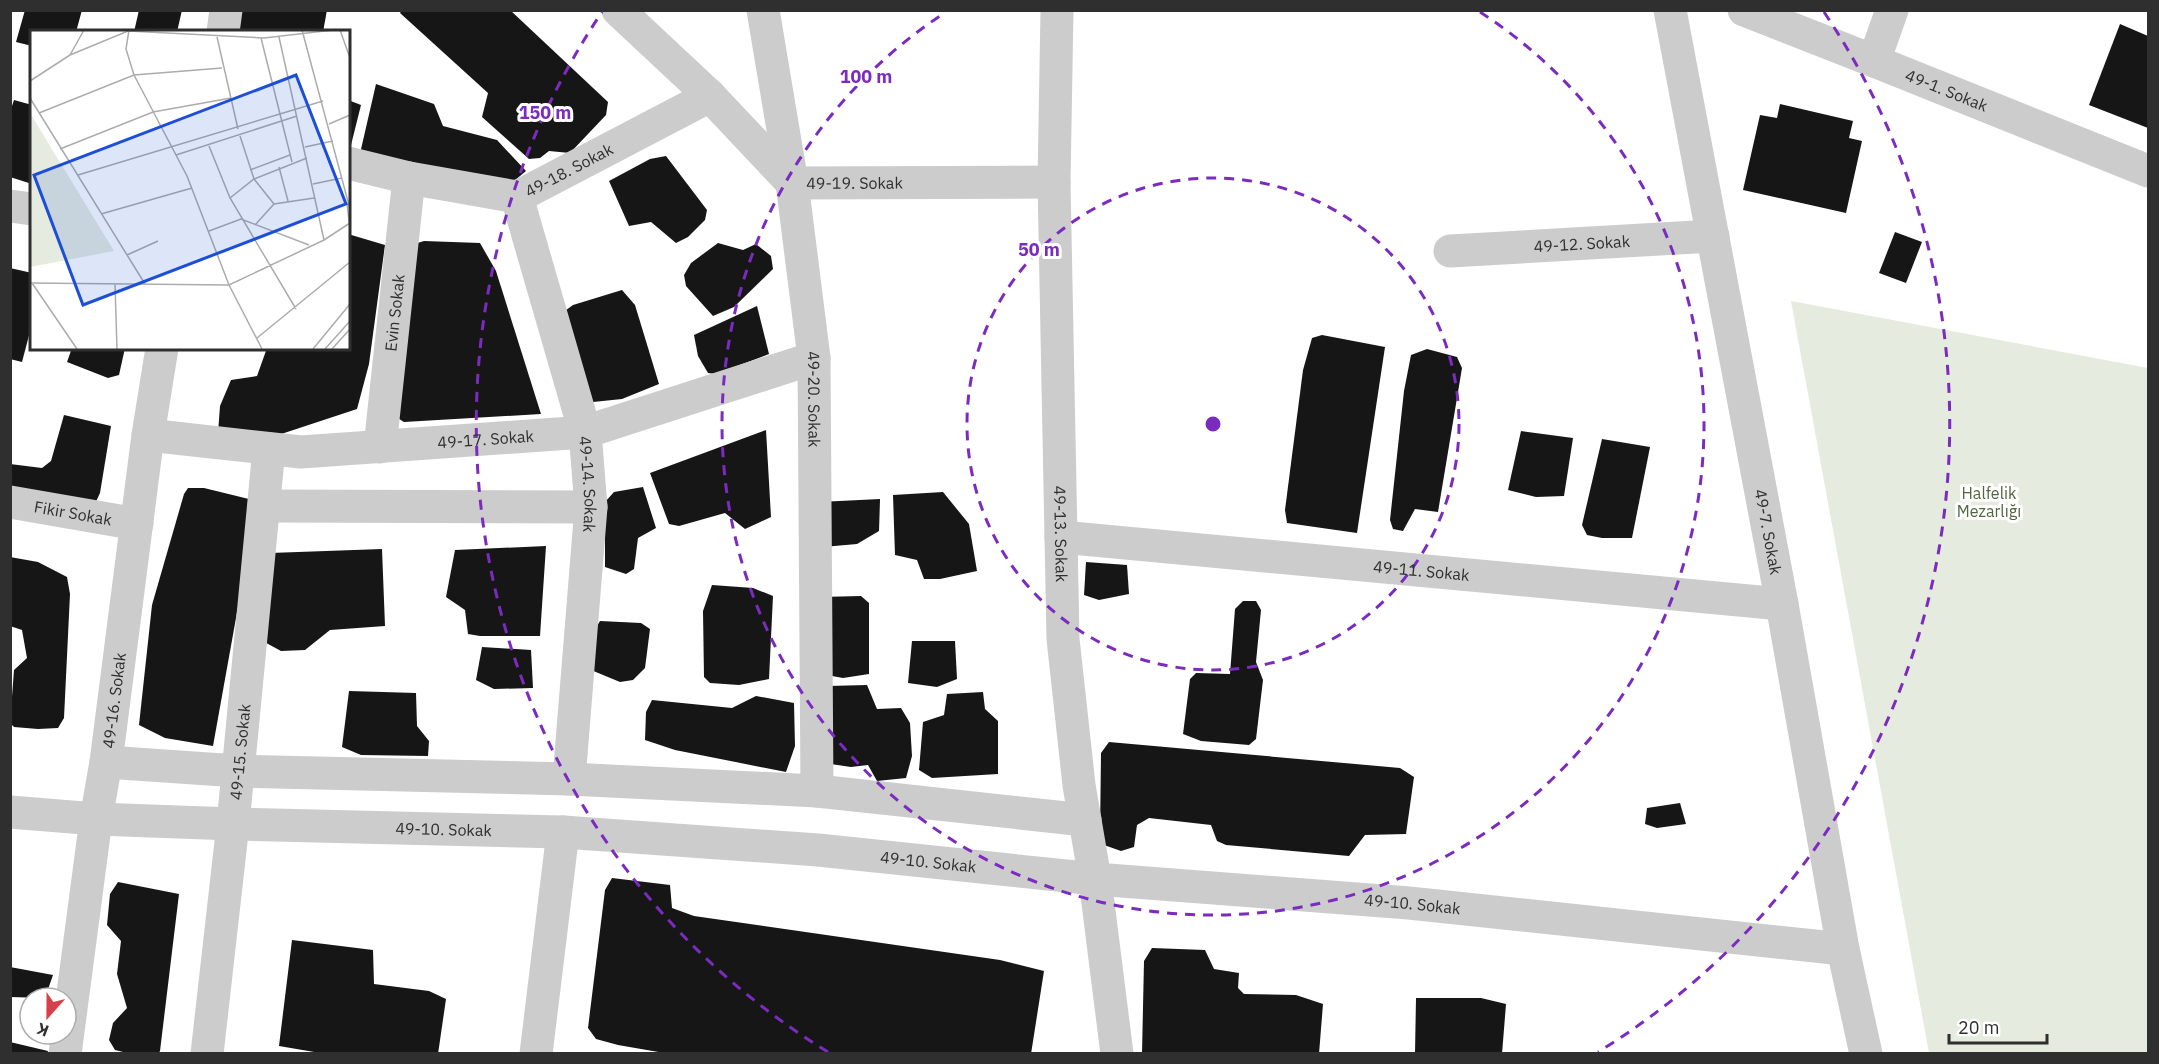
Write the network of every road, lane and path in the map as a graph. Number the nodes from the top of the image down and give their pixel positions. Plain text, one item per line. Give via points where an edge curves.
1 (226, 10) edge
2 (618, 10) edge
3 (763, 10) edge
4 (1057, 10) edge
5 (1670, 10) edge
6 (1744, 10) edge
7 (1892, 10) edge
8 (223, 30) edge
9 (1874, 61) junction
10 (710, 96) junction
11 (350, 163) edge
12 (2148, 171) edge
13 (409, 178) junction
14 (1054, 182) junction
15 (792, 183) junction
16 (517, 197) junction
17 (10, 206) edge
18 (30, 209) edge
19 (1713, 236) junction
20 (1450, 251) dead end
21 (162, 350) edge
22 (814, 358) junction
23 (585, 432) junction
24 (148, 435) junction
25 (380, 447) junction
26 (269, 449) junction
27 (10, 502) edge
28 (264, 506) junction
29 (591, 507) junction
30 (137, 524) junction
31 (1061, 537) junction
32 (1782, 604) junction
33 (106, 762) junction
34 (238, 771) junction
35 (569, 779) junction
36 (817, 791) junction
37 (10, 812) edge
38 (96, 819) junction
39 (1085, 820) junction
40 (233, 824) junction
41 (563, 831) junction
42 (1095, 879) junction
43 (1843, 950) junction
44 (65, 1053) edge
45 (207, 1053) edge
46 (536, 1053) edge
47 (1117, 1053) edge
48 (1866, 1053) edge

1 - 8 street
2 - 10 street, 49-19. Sokak
3 - 15 street, 49-20. Sokak
4 - 14 street, 49-13. Sokak
5 - 19 street, 49-7. Sokak
6 - 9 street, 49-1. Sokak
7 - 9 street
9 - 12 street, 49-1. Sokak
10 - 15 street, 49-19. Sokak
10 - 16 street, 49-18. Sokak
11 - 13 street, 49-18. Sokak
13 - 16 street, 49-18. Sokak
13 - 25 street, Evin Sokak
14 - 15 street, 49-19. Sokak
14 - 31 street, 49-13. Sokak
15 - 22 street, 49-20. Sokak
16 - 23 street, 49-14. Sokak
17 - 18 street
19 - 20 street, 49-12. Sokak
19 - 32 street, 49-7. Sokak
21 - 24 street, 49-16. Sokak
22 - 23 street, 49-17. Sokak
22 - 36 street, 49-20. Sokak
23 - 25 street, 49-17. Sokak
23 - 29 street, 49-14. Sokak
24 - 26 street, 49-17. Sokak
24 - 30 street, 49-16. Sokak
25 - 26 street, 49-17. Sokak via 301,452
26 - 28 street, 49-15. Sokak
27 - 30 street, Fikir Sokak
28 - 29 street
28 - 34 street, 49-15. Sokak
29 - 35 street, 49-14. Sokak
30 - 33 street, 49-16. Sokak
31 - 32 street, 49-11. Sokak
31 - 39 street, 49-13. Sokak via 1063,639
32 - 43 street, 49-7. Sokak
33 - 34 street
33 - 38 street, 49-16. Sokak
34 - 35 street
34 - 40 street, 49-15. Sokak
35 - 36 street
36 - 39 street
37 - 38 street, 49-10. Sokak
38 - 40 street, 49-10. Sokak
38 - 44 street, 49-16. Sokak
39 - 42 street, 49-13. Sokak
40 - 41 street, 49-10. Sokak
40 - 45 street, 49-15. Sokak
41 - 42 street, 49-10. Sokak via 818,850
41 - 46 street
42 - 43 street, 49-10. Sokak via 1409,903
42 - 47 street, 49-13. Sokak
43 - 48 street, 49-7. Sokak

